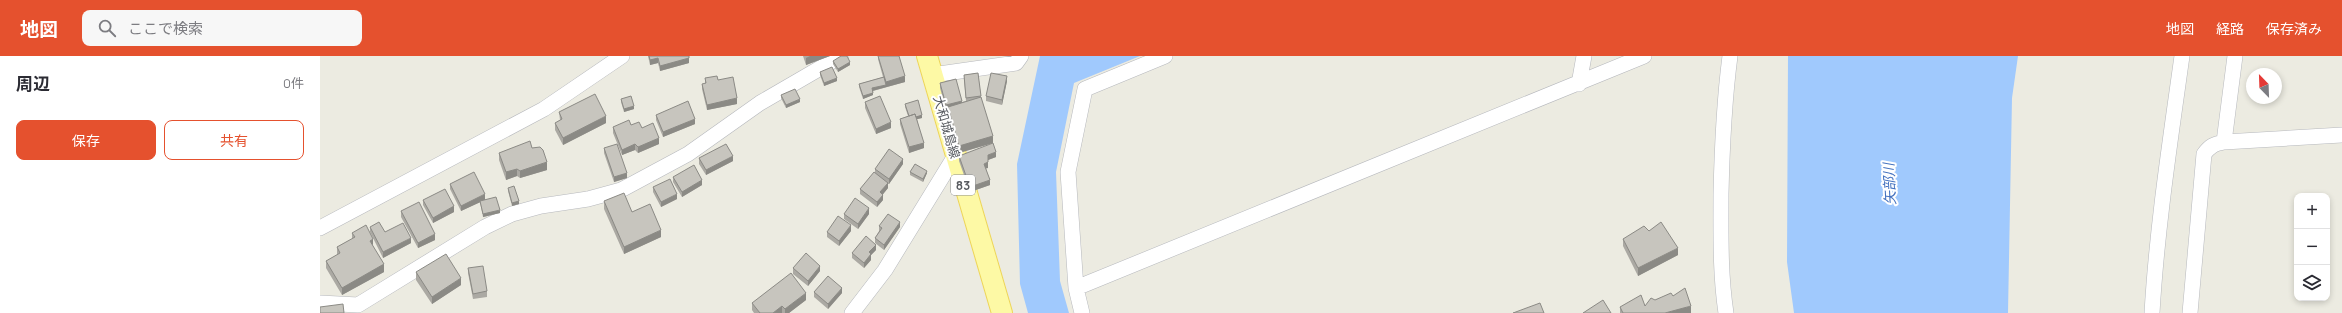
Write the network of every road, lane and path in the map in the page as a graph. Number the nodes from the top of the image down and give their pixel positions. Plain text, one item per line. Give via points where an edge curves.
1 (622, 56) edge
2 (842, 56) edge
3 (927, 56) edge
4 (1020, 56) edge
5 (1584, 56) edge
6 (1644, 56) edge
7 (1730, 56) edge
8 (2182, 56) edge
9 (2235, 56) edge
10 (1162, 57) edge
11 (932, 75) junction
12 (1578, 84) junction
13 (2342, 135) edge
14 (2224, 142) junction
15 (955, 156) junction
16 (320, 228) edge
17 (1076, 288) junction
18 (320, 303) edge
19 (359, 309) edge
20 (852, 313) edge
21 (1002, 313) edge
22 (1082, 313) edge
23 (1726, 313) edge
24 (2152, 313) edge
25 (2190, 313) edge

1 - 16 street via 544,109
2 - 19 street via 760,103 688,154 621,190 512,214 485,227
3 - 11 main road, 大和城島線 / 83
4 - 11 street via 1016,63
5 - 12 street
6 - 12 street
7 - 23 street via 1722,164 1720,243 1721,280
8 - 24 street via 2162,193
9 - 14 street
10 - 17 street via 1085,90 1068,172
11 - 15 main road, 大和城島線 / 83
12 - 17 street
13 - 14 street
14 - 25 street via 2213,144 2204,154
15 - 20 street via 885,270
15 - 21 main road, 大和城島線 / 83
17 - 22 street
18 - 19 street

